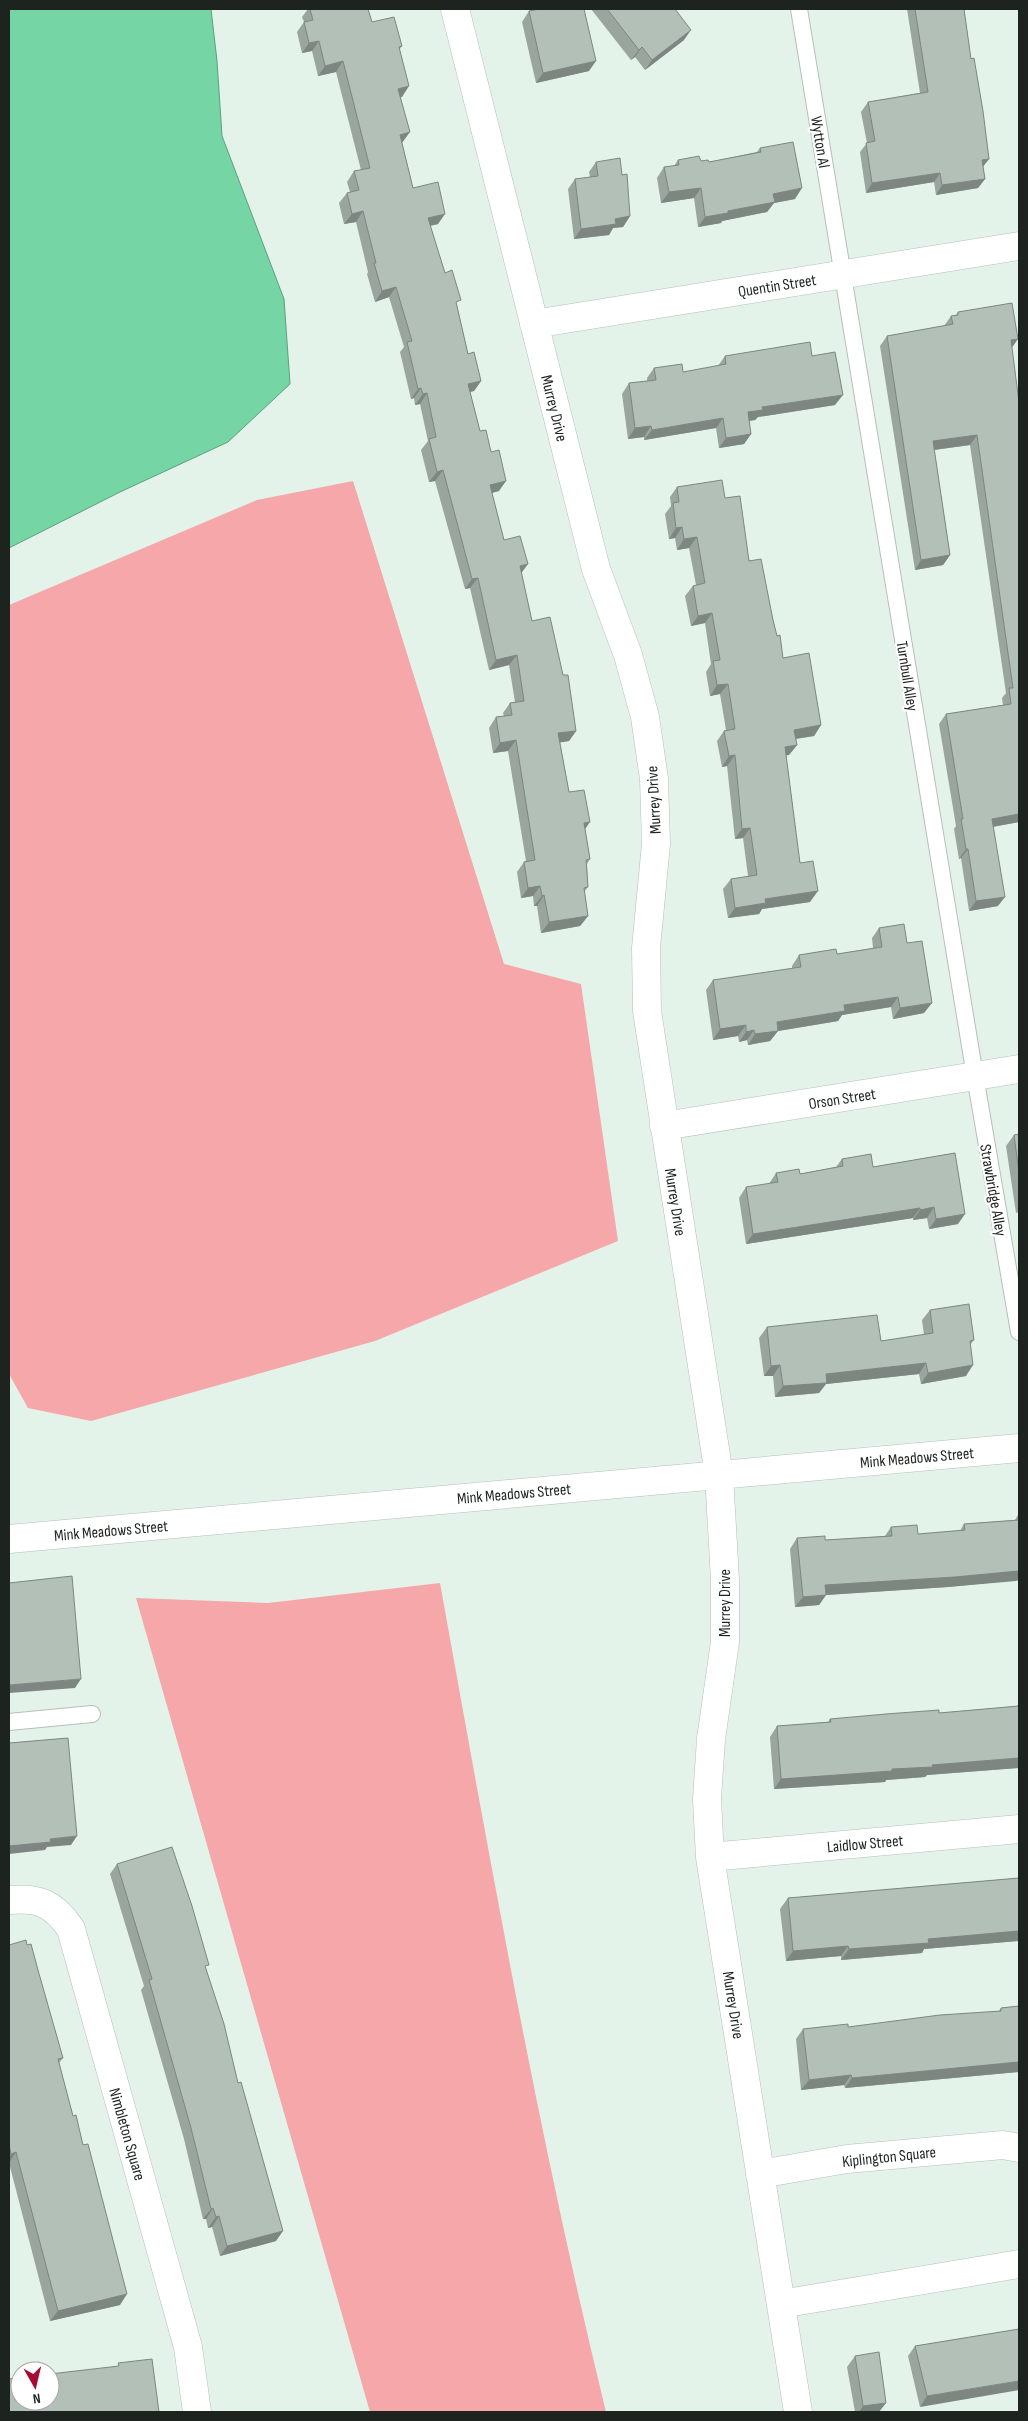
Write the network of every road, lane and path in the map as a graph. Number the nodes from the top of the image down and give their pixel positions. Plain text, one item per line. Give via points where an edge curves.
1 (455, 9) edge
2 (799, 9) edge
3 (1019, 246) edge
4 (842, 275) junction
5 (534, 324) junction
6 (1019, 1069) edge
7 (975, 1076) junction
8 (664, 1126) junction
9 (1019, 1332) edge
10 (1019, 1448) edge
11 (719, 1475) junction
12 (9, 1539) edge
13 (92, 1714) dead end
14 (9, 1722) edge
15 (1019, 1829) edge
16 (710, 1856) junction
17 (9, 1900) edge
18 (1019, 2148) edge
19 (760, 2174) junction
20 (1019, 2264) edge
21 (780, 2304) junction
22 (196, 2412) edge
23 (798, 2412) edge

1 - 5 street, Murrey Drive
2 - 4 lane, Wytton Al
3 - 4 street, Quentin Street
4 - 5 street, Quentin Street
4 - 7 lane, Turnbull Alley
5 - 8 street, Murrey Drive via 596,569 628,655 645,717 654,779 656,844 646,948 648,1011
6 - 7 street, Orson Street
7 - 8 street, Orson Street
7 - 9 lane, Strawbridge Alley
8 - 11 street, Murrey Drive
10 - 11 street, Mink Meadows Street
11 - 12 street, Mink Meadows Street
11 - 16 street, Murrey Drive via 725,1642 711,1739 707,1799
13 - 14 lane
15 - 16 street, Laidlow Street
16 - 19 street, Murrey Drive
17 - 22 street, Nimbleton Square via 45,1903 61,1914 71,1929 188,2347
18 - 19 street, Kiplington Square via 1003,2145 847,2159
19 - 21 street, Murrey Drive
20 - 21 street
21 - 23 street, Murrey Drive

